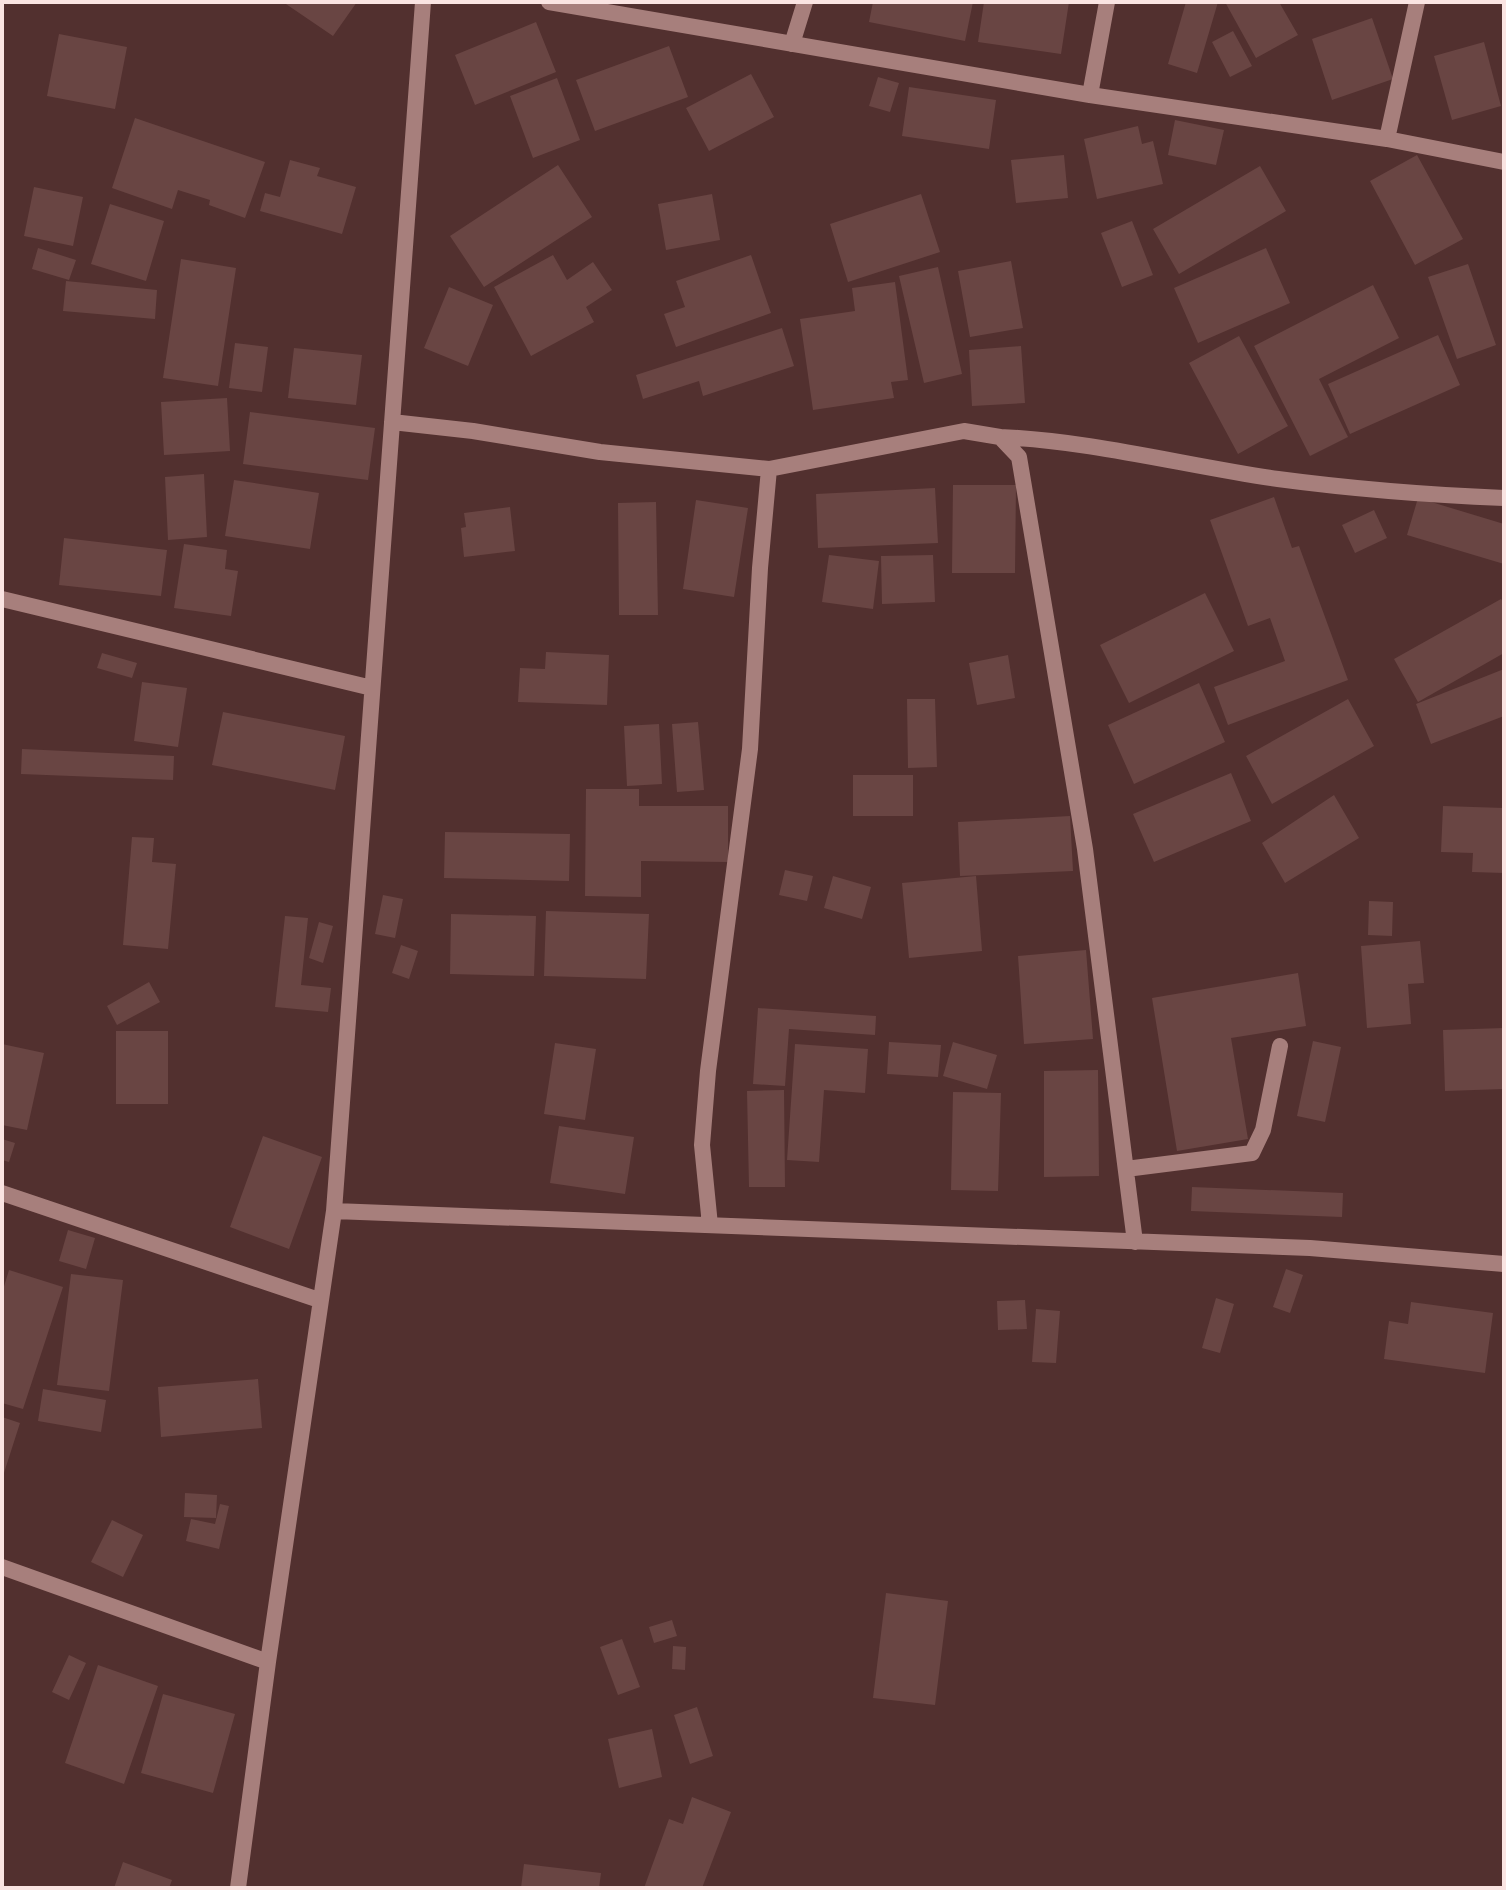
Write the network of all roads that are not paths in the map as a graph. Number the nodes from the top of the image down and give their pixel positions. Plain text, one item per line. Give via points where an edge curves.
1 (423, 2) edge
2 (549, 2) edge
3 (805, 2) edge
4 (1107, 2) edge
5 (1417, 2) edge
6 (792, 44) junction
7 (1090, 95) junction
8 (1387, 139) junction
9 (1504, 162) edge
10 (392, 422) junction
11 (1000, 437) junction
12 (769, 469) junction
13 (1504, 498) edge
14 (2, 599) edge
15 (372, 688) junction
16 (1280, 1046) dead end
17 (1126, 1169) junction
18 (2, 1193) edge
19 (334, 1211) junction
20 (710, 1225) junction
21 (1135, 1242) junction
22 (1504, 1264) edge
23 (319, 1300) junction
24 (2, 1567) edge
25 (268, 1662) junction
26 (238, 1888) edge

1 - 10 street
2 - 6 street
3 - 6 street
4 - 7 street
5 - 8 street
6 - 7 street
7 - 8 street
8 - 9 street
10 - 12 street via 600,452
10 - 15 street
11 - 12 street via 964,431
11 - 13 street via 1081,443 1279,479
11 - 17 street via 1019,457 1085,849
12 - 20 street via 750,749 702,1145
14 - 15 street
15 - 19 street
16 - 17 street via 1263,1130 1252,1153
17 - 21 street
18 - 23 street
19 - 20 street
19 - 23 street
20 - 21 street
21 - 22 street via 1310,1248
23 - 25 street
24 - 25 street
25 - 26 street

